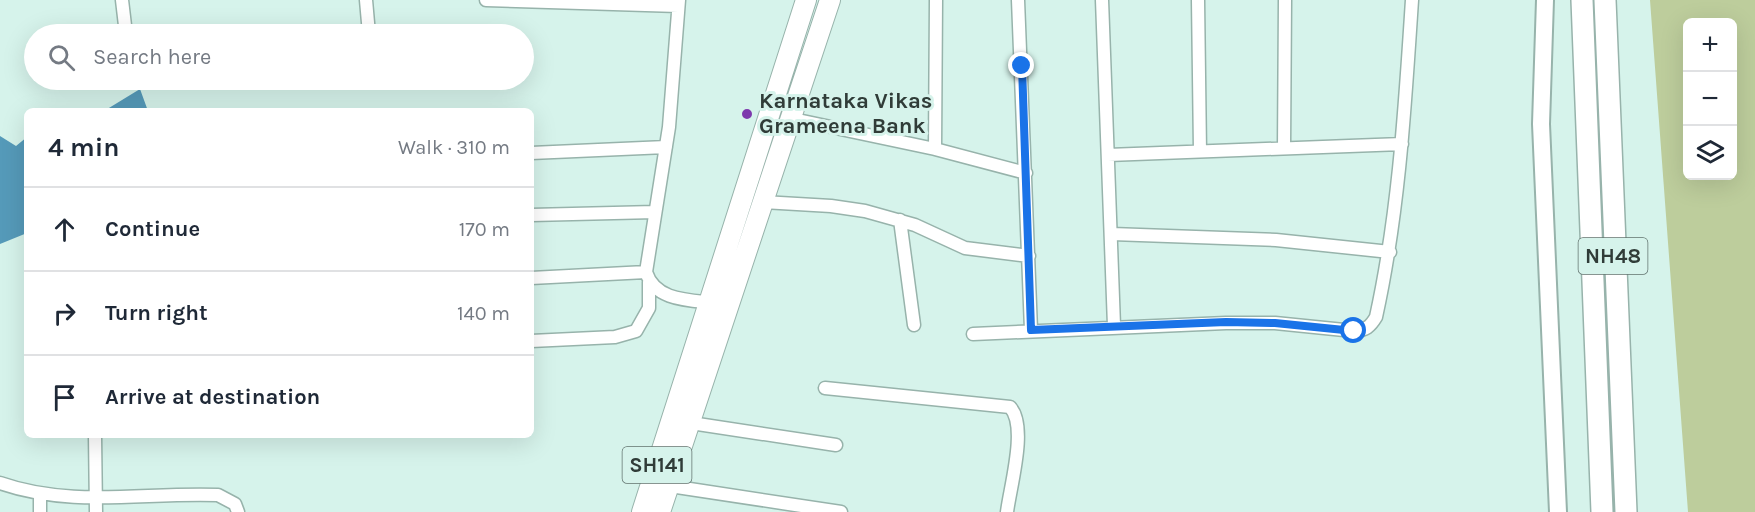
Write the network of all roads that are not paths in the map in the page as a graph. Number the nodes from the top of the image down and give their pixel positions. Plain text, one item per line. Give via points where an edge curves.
1 (122, 0) edge
2 (366, 0) edge
3 (486, 0) edge
4 (806, 0) edge
5 (830, 0) edge
6 (936, 0) edge
7 (1018, 0) edge
8 (1102, 0) edge
9 (1198, 0) edge
10 (1285, 0) edge
11 (1412, 0) edge
12 (1545, 0) edge
13 (1582, 0) edge
14 (1605, 0) edge
15 (679, 3) edge
16 (125, 24) edge
17 (368, 24) edge
18 (792, 119) junction
19 (1402, 144) junction
20 (666, 147) junction
21 (1284, 148) junction
22 (935, 149) junction
23 (1200, 151) junction
24 (534, 153) edge
25 (1108, 155) junction
26 (1026, 173) junction
27 (763, 202) junction
28 (655, 212) junction
29 (534, 215) edge
30 (900, 220) junction
31 (1112, 234) junction
32 (1390, 252) junction
33 (1029, 256) junction
34 (647, 277) junction
35 (534, 278) edge
36 (708, 302) junction
37 (729, 305) junction
38 (914, 325) dead end
39 (1114, 326) junction
40 (1031, 330) junction
41 (973, 334) dead end
42 (534, 341) edge
43 (825, 388) dead end
44 (692, 423) junction
45 (95, 438) edge
46 (836, 445) dead end
47 (0, 483) edge
48 (670, 486) junction
49 (40, 493) junction
50 (96, 498) junction
51 (40, 512) edge
52 (96, 512) edge
53 (238, 512) edge
54 (642, 512) edge
55 (660, 512) edge
56 (841, 512) edge
57 (1007, 512) edge
58 (1558, 512) edge
59 (1602, 512) edge
60 (1626, 512) edge

1 - 16 street
2 - 17 street
3 - 15 street
4 - 36 main road
5 - 18 main road
6 - 22 street
7 - 26 street
8 - 25 street
9 - 23 street
10 - 21 street
11 - 19 street
12 - 58 street via 1541,124
13 - 59 highway, NH48
14 - 60 highway, NH48
15 - 20 street
18 - 22 street
18 - 27 main road
19 - 21 street
19 - 32 street
20 - 24 street
20 - 28 street
21 - 23 street
22 - 26 street
23 - 25 street
25 - 31 street
26 - 33 street
27 - 30 street via 831,206
27 - 37 main road
28 - 29 street
28 - 34 street
30 - 33 street via 965,248
30 - 38 street
31 - 32 street via 1276,240
31 - 39 street
32 - 39 street via 1376,316 1364,330 1226,322
33 - 40 street
34 - 35 street
34 - 36 street via 657,290 672,297
34 - 42 street via 649,308 636,331 615,337
36 - 37 street
36 - 54 main road, SH141
37 - 44 main road
39 - 40 street
40 - 41 street
43 - 57 street via 1010,407 1016,413 1019,432
44 - 46 street
44 - 48 main road, SH141
45 - 50 street
47 - 49 street
48 - 55 main road, SH141
48 - 56 street
49 - 50 street
49 - 51 street
50 - 52 street
50 - 53 street via 218,495 235,504

